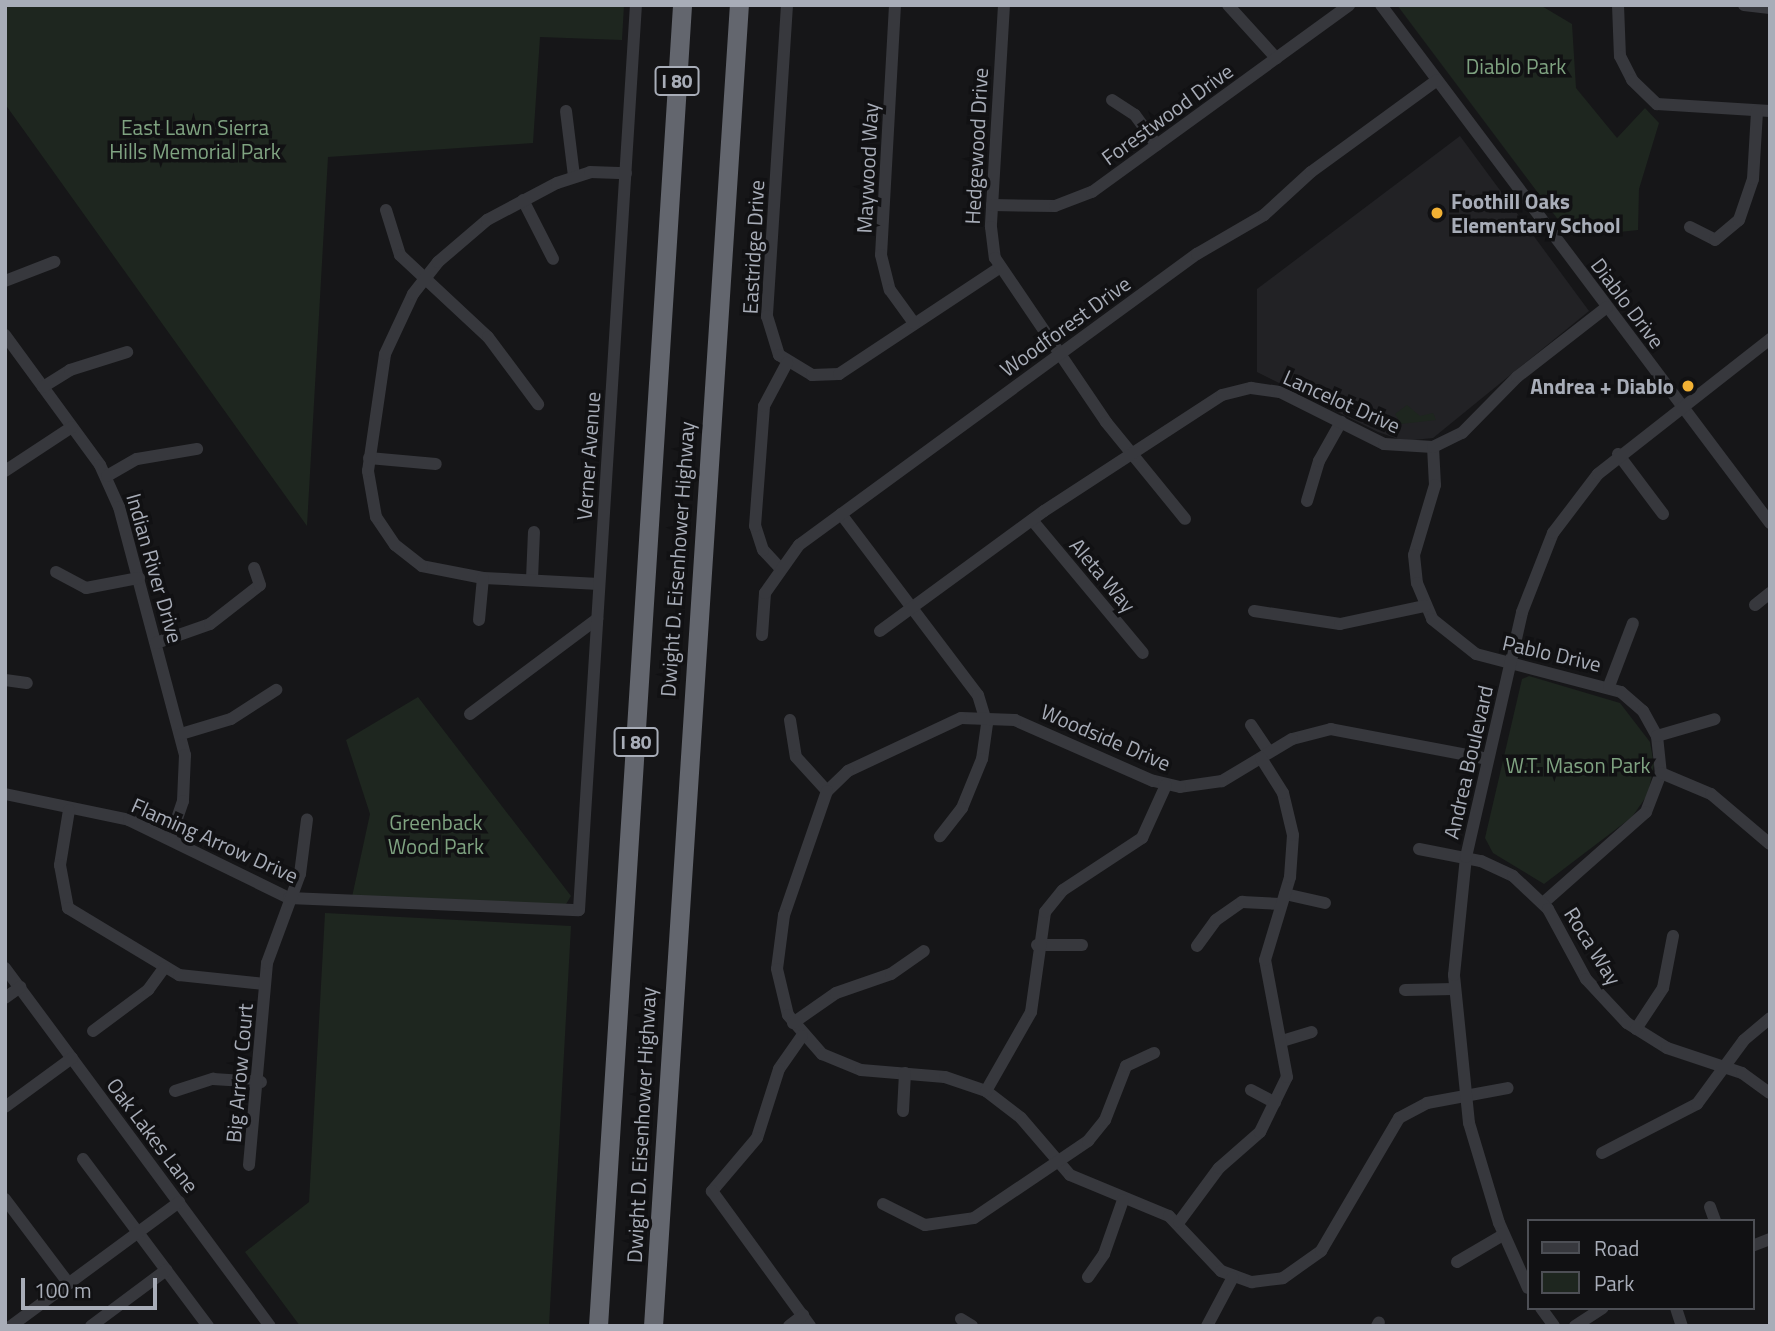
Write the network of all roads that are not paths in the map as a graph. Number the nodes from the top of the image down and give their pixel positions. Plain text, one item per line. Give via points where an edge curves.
1 (636, 5) edge
2 (682, 5) edge
3 (739, 5) edge
4 (787, 5) edge
5 (895, 5) edge
6 (1004, 5) edge
7 (1228, 5) edge
8 (1349, 5) edge
9 (1381, 5) edge
10 (1618, 5) edge
11 (1744, 5) edge
12 (1770, 8) edge
13 (1276, 58) junction
14 (1437, 80) junction
15 (1112, 100) dead end
16 (566, 111) dead end
17 (1764, 111) edge
18 (1157, 145) junction
19 (626, 173) junction
20 (574, 176) junction
21 (523, 200) junction
22 (992, 205) junction
23 (386, 210) dead end
24 (1690, 227) dead end
25 (553, 259) dead end
26 (54, 262) dead end
27 (999, 268) junction
28 (424, 278) junction
29 (5, 281) edge
30 (1607, 307) junction
31 (914, 323) junction
32 (7, 341) edge
33 (1767, 346) edge
34 (127, 352) dead end
35 (1058, 355) junction
36 (787, 363) junction
37 (43, 387) junction
38 (538, 404) dead end
39 (1681, 405) junction
40 (1341, 422) junction
41 (72, 427) junction
42 (1433, 447) junction
43 (197, 449) dead end
44 (1618, 454) junction
45 (1134, 456) junction
46 (369, 458) junction
47 (436, 464) dead end
48 (5, 471) edge
49 (107, 476) junction
50 (1307, 501) dead end
51 (841, 514) junction
52 (1663, 514) dead end
53 (1185, 519) dead end
54 (1032, 520) junction
55 (1770, 523) edge
56 (534, 532) dead end
57 (779, 567) junction
58 (254, 568) dead end
59 (56, 572) dead end
60 (139, 578) junction
61 (483, 578) junction
62 (532, 579) junction
63 (599, 584) junction
64 (1770, 593) edge
65 (1755, 605) dead end
66 (1425, 606) junction
67 (911, 609) junction
68 (1254, 611) dead end
69 (597, 619) junction
70 (479, 620) dead end
71 (1633, 623) dead end
72 (880, 631) dead end
73 (762, 635) dead end
74 (156, 642) junction
75 (1143, 653) dead end
76 (1510, 663) junction
77 (5, 680) edge
78 (27, 683) dead end
79 (1609, 686) junction
80 (276, 690) dead end
81 (470, 714) dead end
82 (984, 715) junction
83 (790, 719) dead end
84 (1715, 719) dead end
85 (1251, 725) dead end
86 (181, 734) junction
87 (1657, 736) junction
88 (1265, 755) junction
89 (1488, 759) junction
90 (1661, 772) junction
91 (1166, 785) junction
92 (827, 791) junction
93 (5, 794) edge
94 (69, 810) junction
95 (307, 819) dead end
96 (940, 836) dead end
97 (170, 839) junction
98 (1770, 844) edge
99 (1419, 849) dead end
100 (1466, 857) junction
101 (289, 898) junction
102 (1282, 899) junction
103 (1325, 903) dead end
104 (1543, 903) junction
105 (579, 910) joint
106 (1673, 936) dead end
107 (1037, 945) junction
108 (1082, 945) dead end
109 (1197, 946) dead end
110 (923, 951) dead end
111 (5, 968) edge
112 (164, 968) junction
113 (265, 984) junction
114 (20, 988) junction
115 (1454, 989) junction
116 (1405, 990) dead end
117 (5, 998) edge
118 (1770, 1018) edge
119 (793, 1023) junction
120 (1636, 1029) junction
121 (93, 1031) dead end
122 (1312, 1032) dead end
123 (802, 1036) junction
124 (1282, 1041) junction
125 (1154, 1053) dead end
126 (72, 1058) junction
127 (1727, 1068) junction
128 (905, 1073) junction
129 (261, 1082) junction
130 (1508, 1088) dead end
131 (1251, 1090) dead end
132 (175, 1091) dead end
133 (986, 1091) junction
134 (1770, 1093) edge
135 (1464, 1097) junction
136 (1275, 1103) junction
137 (5, 1107) edge
138 (903, 1111) dead end
139 (1602, 1153) dead end
140 (83, 1159) dead end
141 (1056, 1163) junction
142 (249, 1165) dead end
143 (5, 1199) edge
144 (1122, 1200) junction
145 (179, 1202) junction
146 (883, 1204) dead end
147 (1710, 1207) dead end
148 (1715, 1219) edge
149 (1179, 1222) junction
150 (138, 1234) junction
151 (1503, 1235) junction
152 (1457, 1262) dead end
153 (166, 1270) junction
154 (1088, 1277) dead end
155 (1233, 1277) junction
156 (69, 1284) junction
157 (1526, 1284) edge
158 (1542, 1310) edge
159 (1600, 1310) edge
160 (807, 1320) edge
161 (11, 1326) edge
162 (91, 1326) edge
163 (208, 1326) edge
164 (270, 1326) edge
165 (598, 1326) edge
166 (653, 1326) edge
167 (789, 1326) edge
168 (1208, 1326) edge
169 (1554, 1326) edge
170 (1575, 1326) edge

1 - 19 street, Verner Avenue
2 - 165 highway, Dwight D. Eisenhower Highway / I 80
3 - 166 highway, Dwight D. Eisenhower Highway / I 80
4 - 36 street, Eastridge Drive via 767,316 772,343
5 - 31 street, Maywood Way via 881,255 890,290
6 - 22 street, Hedgewood Drive
7 - 13 street
8 - 13 street, Forestwood Drive
9 - 14 street, Diablo Drive
10 - 17 street via 1620,56 1650,99 1666,106
11 - 12 street
13 - 18 street, Forestwood Drive
14 - 30 street, Diablo Drive
14 - 35 street, Woodforest Drive via 1311,172 1264,215 1197,254
15 - 18 street via 1135,115
16 - 20 street
17 - 24 street via 1753,179 1739,220 1715,240
18 - 22 street, Forestwood Drive via 1068,203
19 - 20 street
19 - 63 street, Verner Avenue
20 - 21 street
21 - 25 street
21 - 28 street via 470,232
22 - 27 street, Hedgewood Drive
23 - 28 street via 401,255
26 - 29 street
27 - 31 street
27 - 35 street, Hedgewood Drive
28 - 38 street via 488,337
28 - 46 street via 385,354
30 - 39 street, Diablo Drive
30 - 42 street, Lancelot Drive via 1517,377 1462,433
31 - 36 street via 839,374 812,375
32 - 37 street, Indian River Drive
33 - 39 street, Andrea Boulevard
34 - 37 street via 69,370
35 - 45 street, Hedgewood Drive
35 - 51 street, Woodforest Drive
36 - 57 street via 764,406 755,526 763,550
37 - 41 street, Indian River Drive
39 - 44 street, Andrea Boulevard
39 - 55 street, Diablo Drive
40 - 42 street, Lancelot Drive via 1398,448
40 - 45 street, Lancelot Drive via 1280,392 1236,390 1208,402
40 - 50 street via 1319,461
41 - 48 street
41 - 49 street, Indian River Drive
42 - 66 street, Pablo Drive via 1435,485 1414,555
43 - 49 street via 137,459
44 - 52 street
44 - 76 street, Andrea Boulevard via 1577,498 1544,552
45 - 53 street, Hedgewood Drive
45 - 54 street, Lancelot Drive
46 - 47 street
46 - 61 street via 372,504 395,545 422,566
49 - 60 street, Indian River Drive
51 - 57 street, Woodforest Drive
51 - 67 street
54 - 67 street, Lancelot Drive
54 - 75 street, Aleta Way
56 - 62 street
57 - 73 street, Woodforest Drive via 763,600
58 - 74 street via 260,585 210,624
59 - 60 street via 86,588
60 - 74 street, Indian River Drive
61 - 62 street
61 - 70 street
62 - 63 street
63 - 69 street, Verner Avenue
64 - 65 street
66 - 68 street via 1340,624
66 - 76 street, Pablo Drive via 1463,648
67 - 72 street, Lancelot Drive
67 - 82 street via 971,681
69 - 81 street
69 - 105 street, Verner Avenue
71 - 79 street
74 - 86 street, Indian River Drive
76 - 79 street, Pablo Drive
76 - 89 street, Andrea Boulevard
77 - 78 street
79 - 87 street, Pablo Drive via 1638,705
80 - 86 street via 231,719
82 - 91 street, Woodside Drive via 1022,722
82 - 92 street via 948,722 861,764
82 - 96 street via 977,776
83 - 92 street via 803,769
84 - 87 street
85 - 88 street
86 - 97 street, Indian River Drive via 185,786
87 - 90 street, Pablo Drive
88 - 89 street, Woodside Drive via 1305,734 1344,729
88 - 91 street, Woodside Drive via 1215,783
88 - 102 street via 1291,820 1292,863
89 - 100 street, Andrea Boulevard
90 - 98 street via 1711,794
90 - 104 street, Pablo Drive via 1654,800 1636,824
91 - 107 street via 1142,838 1049,906
92 - 119 street via 779,934 779,987
93 - 94 street, Flaming Arrow Drive
94 - 97 street, Flaming Arrow Drive via 129,820
94 - 112 street via 60,865 68,908
95 - 101 street, Big Arrow Court via 300,874
97 - 101 street, Flaming Arrow Drive
99 - 100 street, Roca Way
100 - 104 street, Roca Way via 1513,876
100 - 115 street, Andrea Boulevard
101 - 105 street, Flaming Arrow Drive
101 - 113 street, Big Arrow Court via 274,931
102 - 103 street
102 - 109 street via 1242,902 1216,920
102 - 124 street via 1265,974
104 - 120 street, Roca Way via 1586,979
106 - 120 street via 1666,982
107 - 108 street
107 - 133 street via 1027,1026
110 - 119 street via 891,974 836,993
111 - 114 street, Oak Lakes Lane
112 - 113 street via 201,980
112 - 121 street via 148,990
113 - 129 street, Big Arrow Court
114 - 117 street
114 - 126 street, Oak Lakes Lane
115 - 116 street
115 - 135 street, Andrea Boulevard
118 - 127 street via 1744,1040
119 - 123 street
120 - 127 street, Roca Way via 1667,1048
122 - 124 street
123 - 128 street via 848,1067
123 - 160 street via 779,1069 768,1117 712,1191
124 - 136 street via 1288,1070
125 - 141 street via 1126,1066 1097,1132
126 - 137 street
126 - 145 street, Oak Lakes Lane
127 - 134 street, Roca Way
127 - 139 street via 1684,1114
128 - 133 street via 945,1077
128 - 138 street
129 - 132 street via 213,1079
129 - 142 street, Big Arrow Court
130 - 135 street
131 - 136 street
133 - 141 street via 1021,1118
135 - 151 street, Andrea Boulevard
135 - 155 street via 1421,1104 1399,1118 1316,1256 1278,1280
136 - 149 street via 1260,1132 1219,1168
140 - 150 street
141 - 144 street via 1090,1188
141 - 146 street via 987,1211 954,1225 911,1221
143 - 156 street
144 - 149 street
144 - 154 street via 1104,1254
145 - 150 street
145 - 164 street, Oak Lakes Lane
147 - 148 street
149 - 155 street
150 - 153 street
150 - 156 street
151 - 152 street
151 - 157 street, Andrea Boulevard
153 - 162 street
153 - 163 street
155 - 168 street
156 - 161 street
158 - 169 street
159 - 170 street
160 - 167 street

